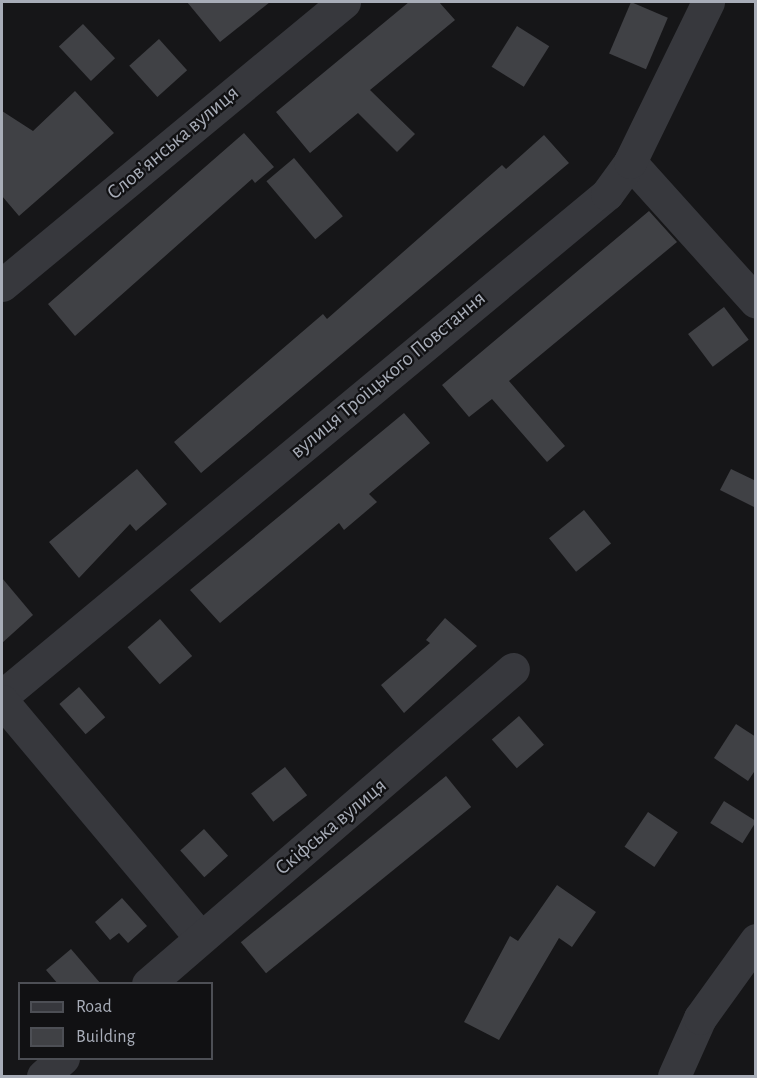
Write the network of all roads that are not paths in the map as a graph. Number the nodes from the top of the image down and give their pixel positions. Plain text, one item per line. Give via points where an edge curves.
1 (344, 2) edge
2 (708, 2) edge
3 (630, 162) junction
4 (2, 285) edge
5 (756, 302) edge
6 (513, 669) dead end
7 (2, 696) edge
8 (2, 701) edge
9 (200, 937) junction
10 (756, 940) edge
11 (150, 982) edge
12 (62, 1060) edge
13 (43, 1077) edge
14 (674, 1077) edge

1 - 4 street, Словʼянська вулиця
2 - 3 street, вулиця Троїцького Повстання
3 - 5 street
3 - 7 street, вулиця Троїцького Повстання via 607,194
6 - 9 street, Скіфська вулиця
8 - 9 street
9 - 11 street, Скіфська вулиця
10 - 14 street via 700,1018
12 - 13 street

